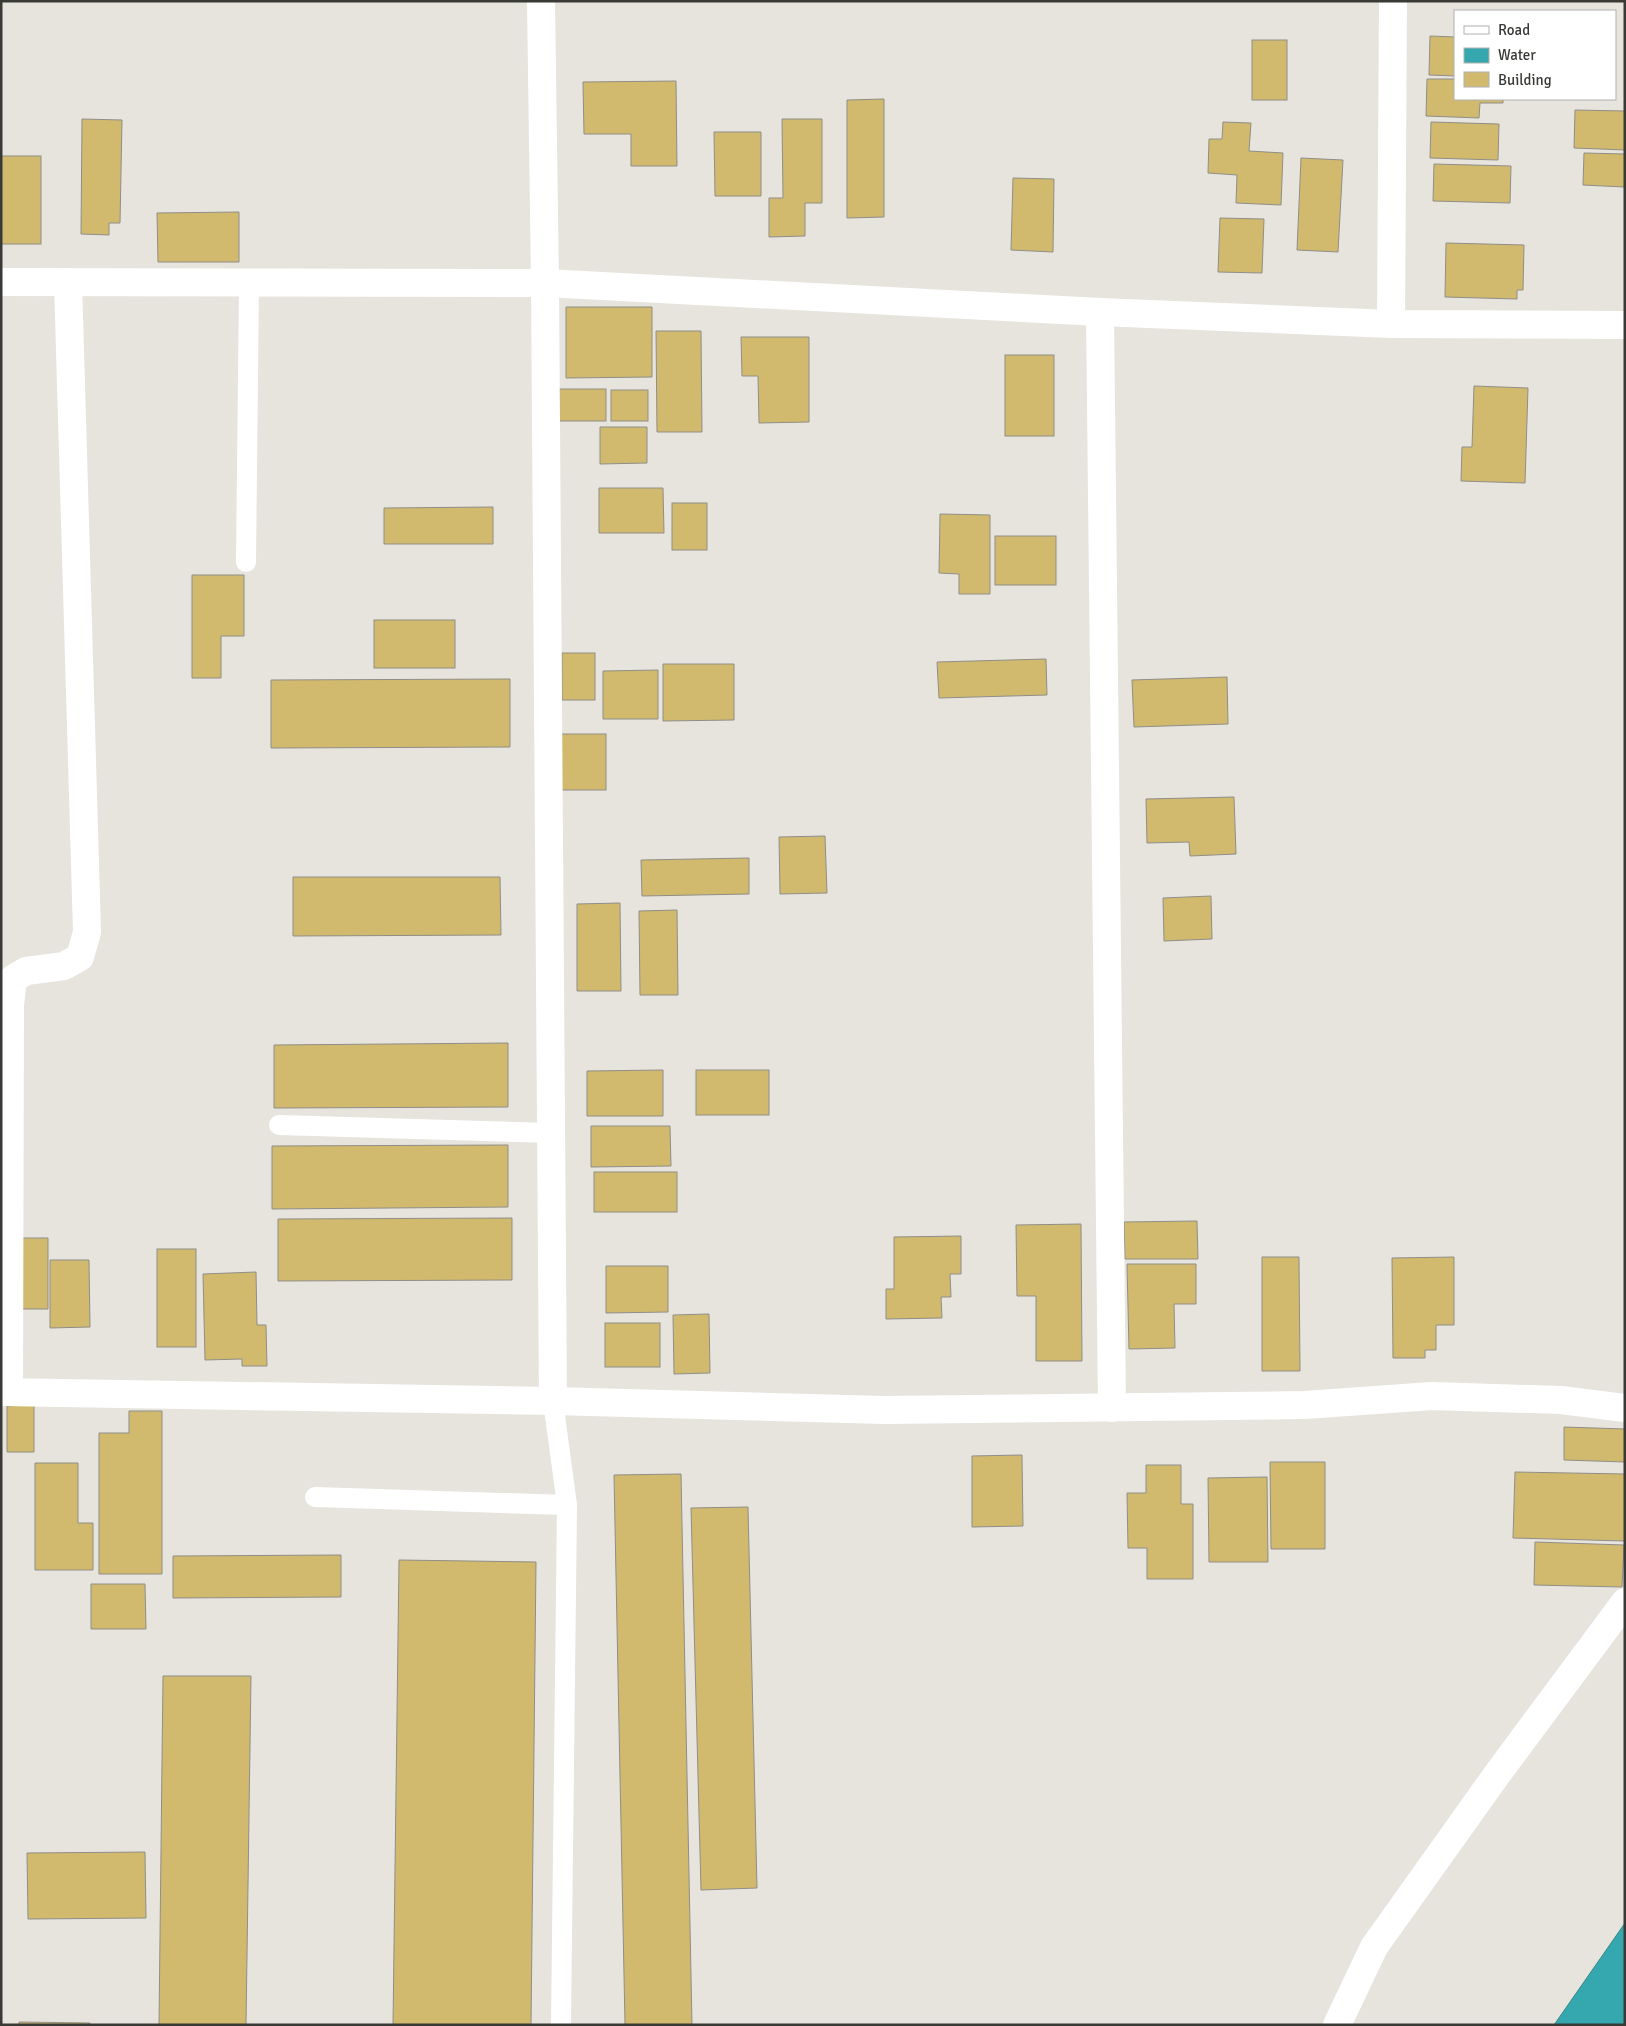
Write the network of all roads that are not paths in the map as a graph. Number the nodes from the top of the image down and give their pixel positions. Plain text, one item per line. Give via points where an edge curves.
1 (541, 1) edge
2 (1393, 1) edge
3 (1, 282) edge
4 (68, 282) junction
5 (249, 283) junction
6 (545, 283) junction
7 (1100, 312) junction
8 (1391, 324) junction
9 (1625, 325) edge
10 (246, 562) dead end
11 (279, 1125) dead end
12 (551, 1133) junction
13 (5, 1392) edge
14 (553, 1401) junction
15 (1112, 1408) junction
16 (1625, 1408) edge
17 (315, 1497) dead end
18 (567, 1505) junction
19 (1625, 1602) edge
20 (561, 2025) edge
21 (1336, 2025) edge

1 - 6 street
2 - 8 street
3 - 4 street
4 - 5 street
4 - 13 street via 88,932 80,957 64,966 26,971 13,979
5 - 6 street
5 - 10 lane
6 - 7 street
6 - 12 street
7 - 8 street
7 - 15 street
8 - 9 street
11 - 12 lane
12 - 14 street
13 - 14 street
14 - 15 street via 885,1410
14 - 18 lane
15 - 16 street via 1305,1405 1432,1396 1561,1400
17 - 18 lane
18 - 20 lane
19 - 21 street via 1374,1947

